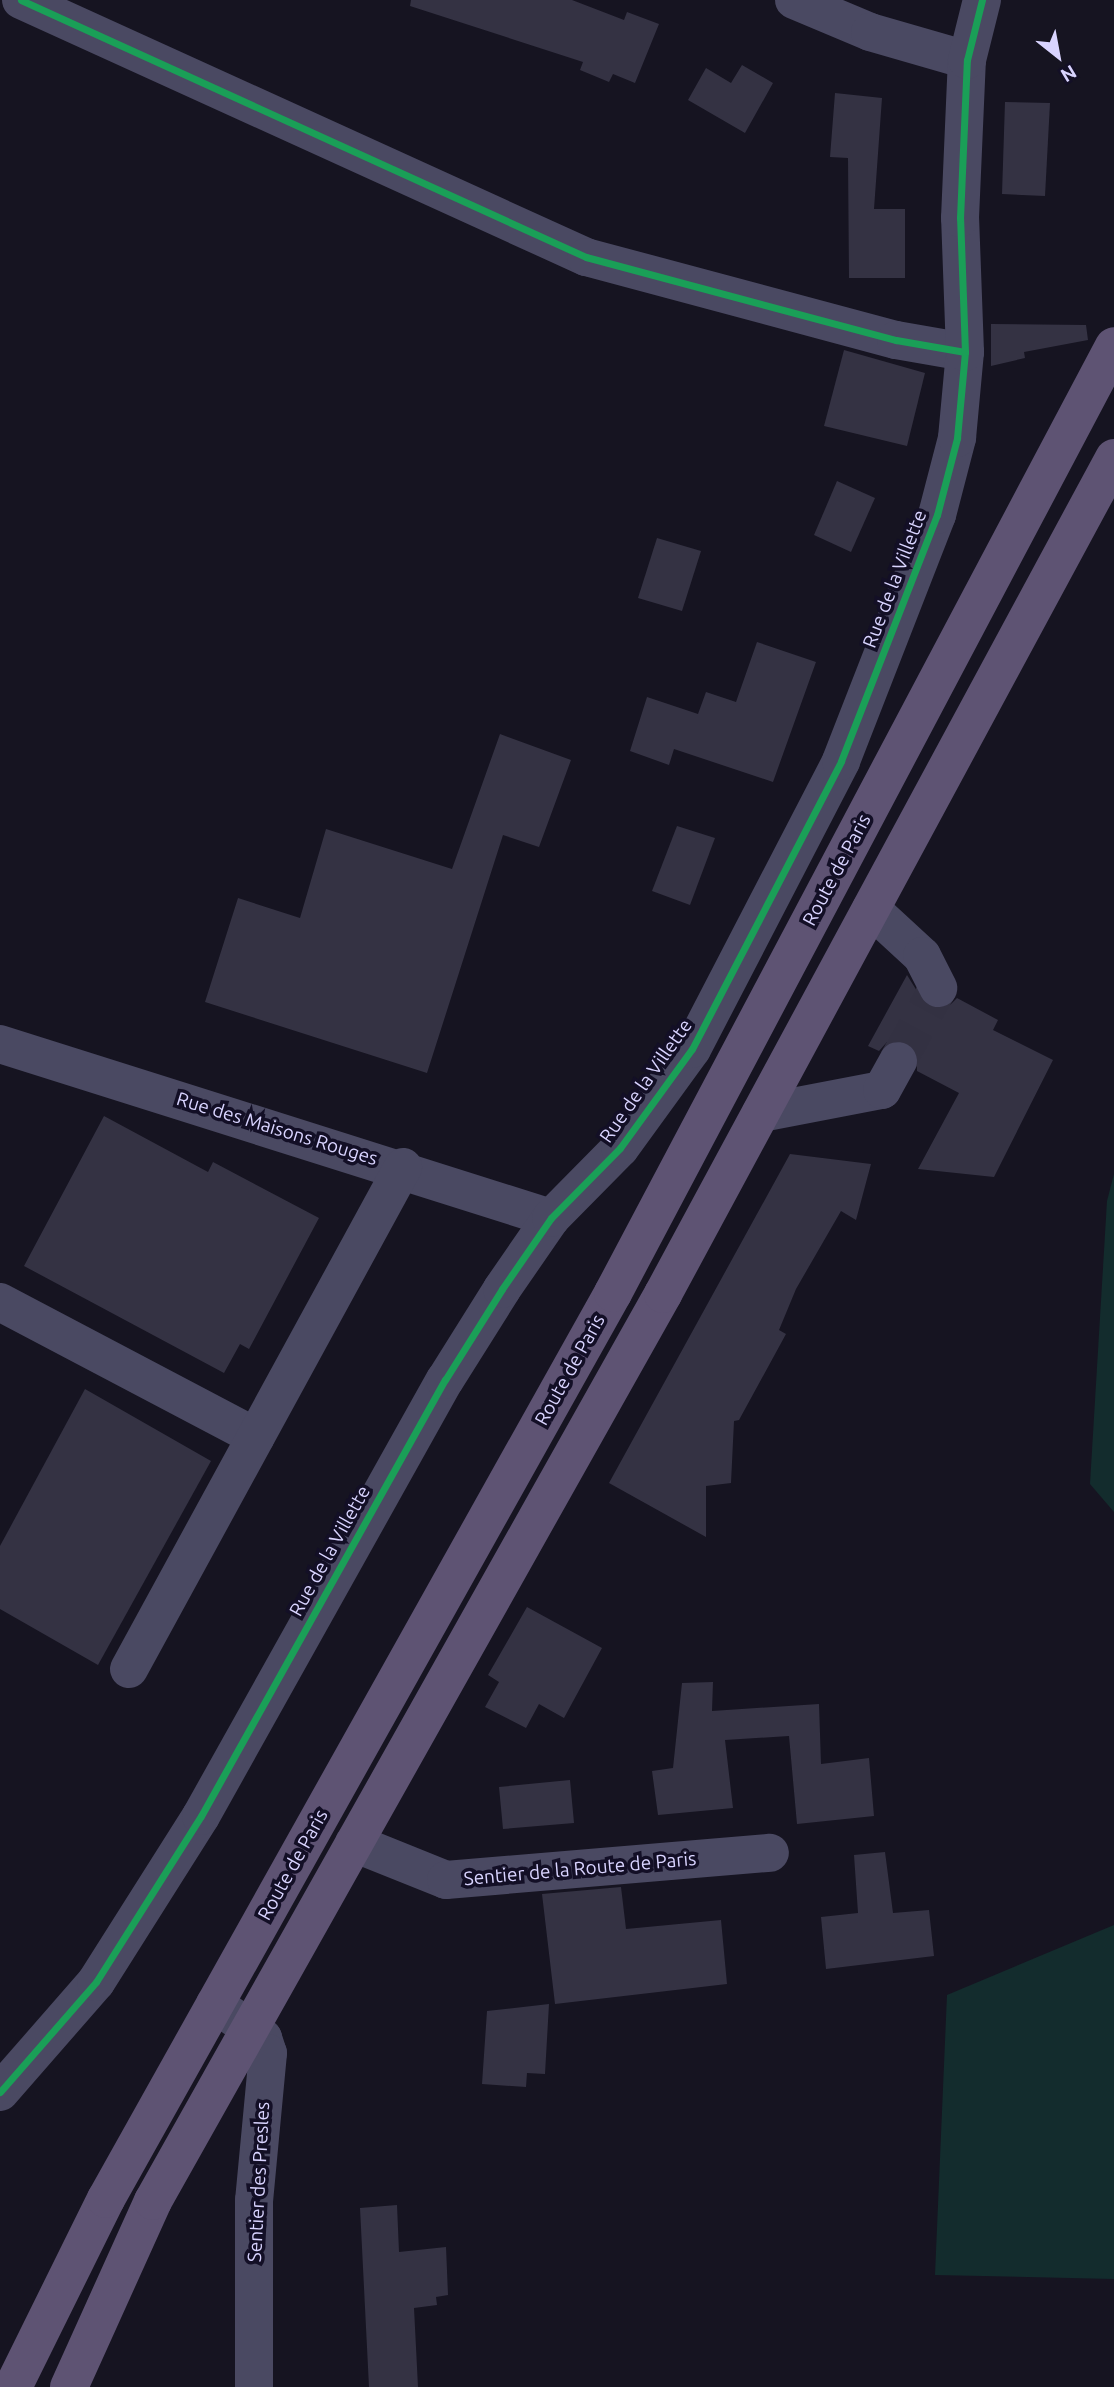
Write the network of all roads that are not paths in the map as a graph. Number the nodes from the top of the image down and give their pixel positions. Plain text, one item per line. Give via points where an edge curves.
1 (21, 0) edge
2 (793, 0) edge
3 (982, 0) edge
4 (967, 60) junction
5 (1114, 346) edge
6 (965, 352) junction
7 (1114, 458) edge
8 (871, 909) junction
9 (938, 988) dead end
10 (0, 1044) edge
11 (898, 1061) tunnel mouth
12 (761, 1113) junction
13 (403, 1167) junction
14 (551, 1218) junction
15 (0, 1303) edge
16 (256, 1437) junction
17 (129, 1668) dead end
18 (354, 1843) junction
19 (770, 1853) dead end
20 (215, 2004) junction
21 (250, 2026) junction
22 (0, 2092) edge
23 (13, 2387) edge
24 (69, 2387) edge
25 (254, 2387) edge

1 - 6 street via 586,257 895,340
2 - 4 street via 870,32
3 - 4 street, Rue de la Villette
4 - 6 street, Rue de la Villette via 960,218
5 - 20 main road, Route de Paris via 612,1293
6 - 14 street, Rue de la Villette via 957,438 937,515 841,761 692,1049 620,1148
7 - 8 main road
8 - 9 street via 922,956
8 - 12 main road
10 - 13 street, Rue des Maisons Rouges
11 - 12 street via 882,1090
12 - 18 main road
13 - 14 street, Rue des Maisons Rouges
13 - 16 street
14 - 22 street, Rue de la Villette via 444,1380 201,1816 96,1982
15 - 16 street
16 - 17 street
18 - 19 street, Sentier de la Route de Paris via 446,1880
18 - 21 main road
20 - 21 street, Sentier des Presles
20 - 23 main road, Route de Paris via 106,2199
21 - 24 main road via 153,2201
21 - 25 street, Sentier des Presles via 263,2038 268,2053 254,2200

